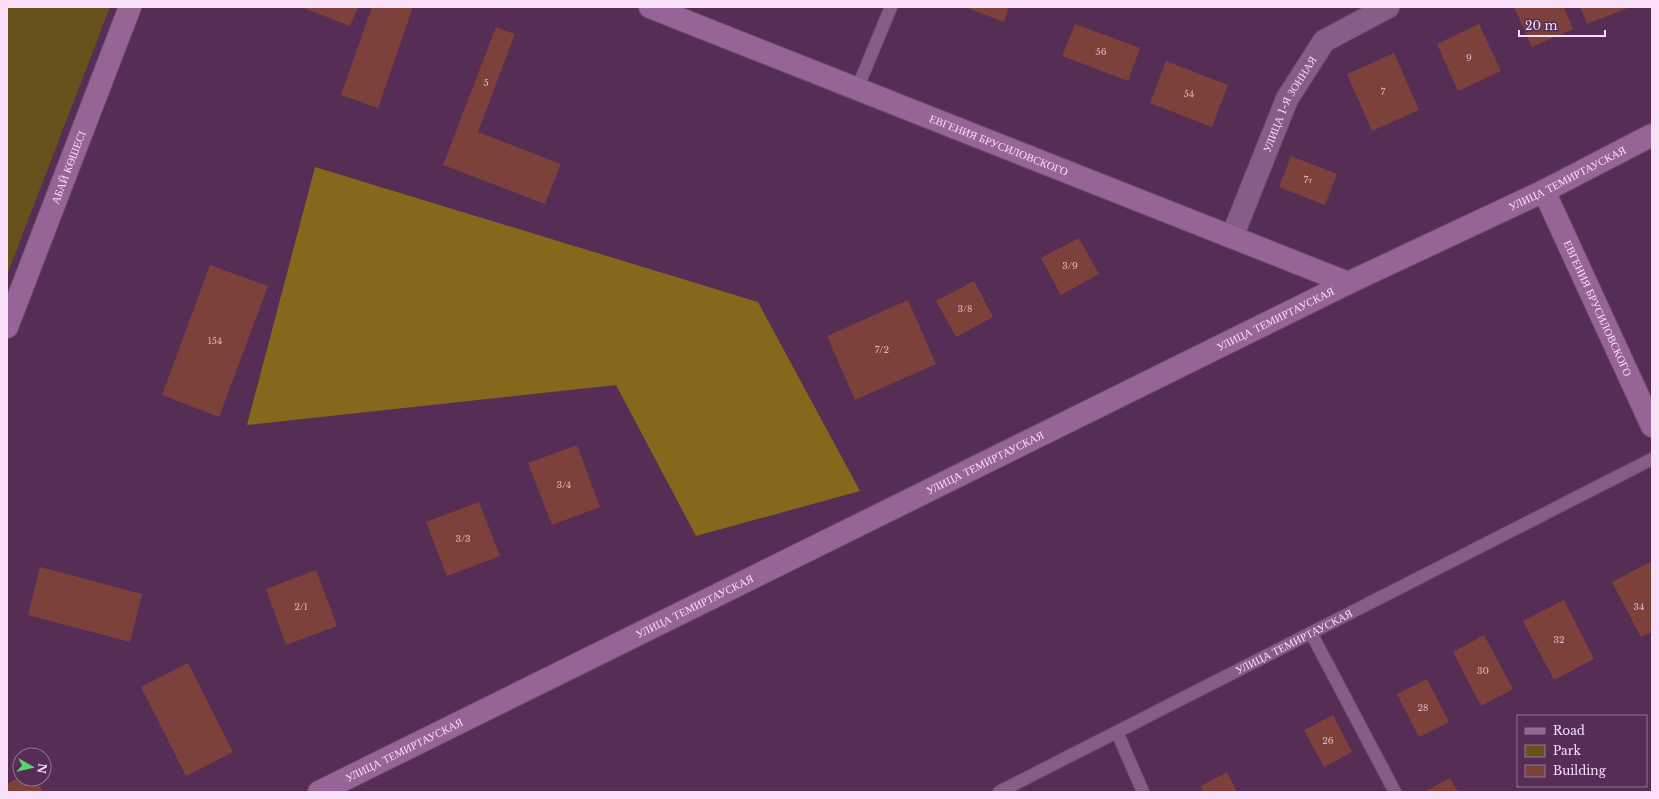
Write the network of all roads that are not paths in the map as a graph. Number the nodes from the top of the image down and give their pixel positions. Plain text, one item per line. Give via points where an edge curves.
1 (130, 7) edge
2 (650, 7) edge
3 (891, 7) edge
4 (1388, 7) edge
5 (857, 89) junction
6 (1652, 135) edge
7 (1544, 191) junction
8 (1232, 237) junction
9 (1348, 283) junction
10 (7, 327) edge
11 (1652, 426) edge
12 (1652, 459) edge
13 (1311, 633) junction
14 (1117, 732) junction
15 (318, 792) edge
16 (999, 792) edge
17 (1143, 792) edge
18 (1395, 792) edge

1 - 10 street, АБАЙ КӨШЕСІ
2 - 5 street, ЕВГЕНИЯ БРУСИЛОВСКОГО
3 - 5 lane
4 - 8 street, УЛИЦА 1-Я ЗОННАЯ via 1324,41 1287,99
5 - 8 street, ЕВГЕНИЯ БРУСИЛОВСКОГО
6 - 7 street, УЛИЦА ТЕМИРТАУСКАЯ
7 - 9 street, УЛИЦА ТЕМИРТАУСКАЯ
7 - 11 street, ЕВГЕНИЯ БРУСИЛОВСКОГО
8 - 9 street, ЕВГЕНИЯ БРУСИЛОВСКОГО
9 - 15 street, УЛИЦА ТЕМИРТАУСКАЯ
12 - 13 lane, УЛИЦА ТЕМИРТАУСКАЯ
13 - 14 lane, УЛИЦА ТЕМИРТАУСКАЯ
13 - 18 lane
14 - 16 lane, УЛИЦА ТЕМИРТАУСКАЯ
14 - 17 lane

